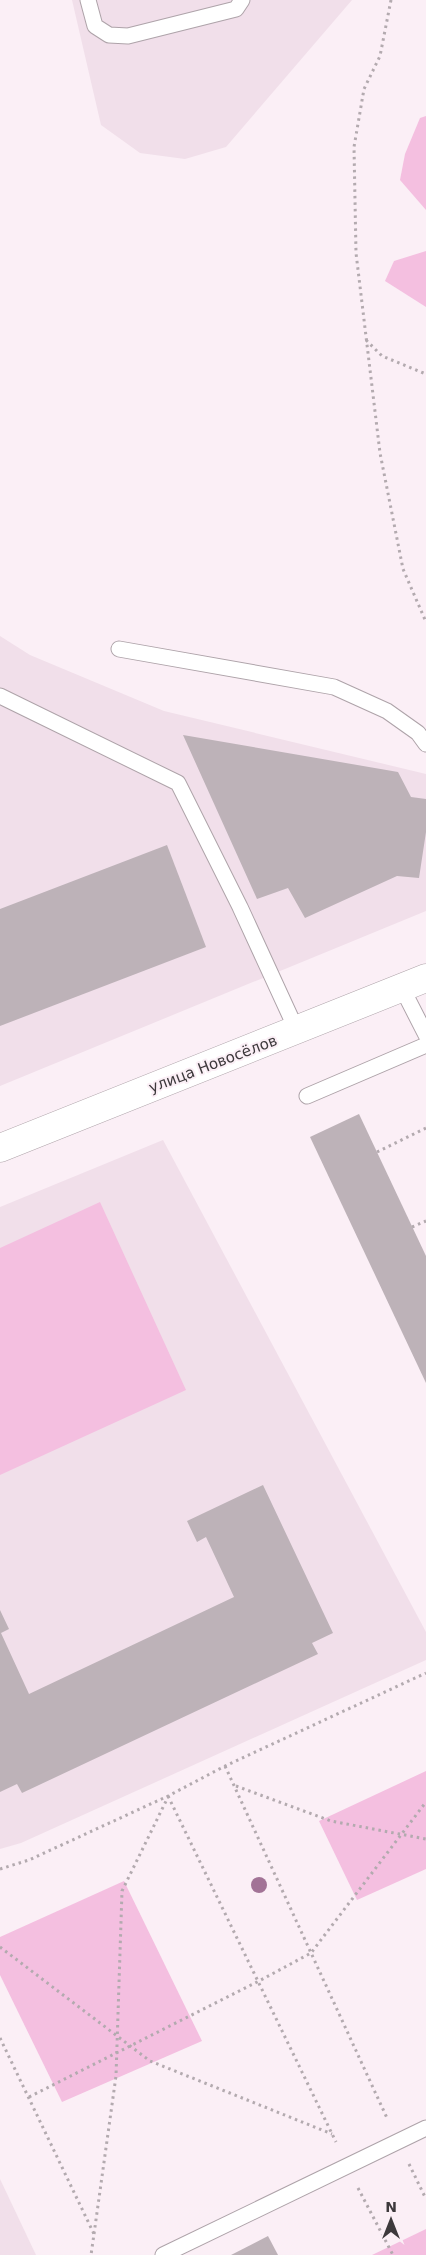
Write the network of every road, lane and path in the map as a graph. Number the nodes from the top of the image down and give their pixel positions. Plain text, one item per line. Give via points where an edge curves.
1 (88, 0) edge
2 (242, 0) edge
3 (391, 0) edge
4 (365, 340) junction
5 (426, 374) edge
6 (426, 622) edge
7 (119, 648) dead end
8 (0, 696) edge
9 (426, 744) edge
10 (414, 983) edge
11 (297, 1031) junction
12 (426, 1035) edge
13 (426, 1045) edge
14 (307, 1096) dead end
15 (426, 1128) edge
16 (0, 1148) edge
17 (377, 1152) dead end
18 (426, 1221) edge
19 (412, 1227) dead end
20 (426, 1673) edge
21 (225, 1766) junction
22 (235, 1786) junction
23 (168, 1796) junction
24 (426, 1802) edge
25 (401, 1835) junction
26 (426, 1839) edge
27 (0, 1869) edge
28 (0, 1947) edge
29 (311, 1953) junction
30 (259, 1981) junction
31 (118, 2036) junction
32 (0, 2038) edge
33 (130, 2046) junction
34 (117, 2053) junction
35 (29, 2097) junction
36 (426, 2128) edge
37 (332, 2134) junction
38 (398, 2142) junction
39 (347, 2166) junction
40 (426, 2199) edge
41 (94, 2234) junction
42 (91, 2255) edge
43 (164, 2255) edge
44 (393, 2255) edge

1 - 2 lane via 95,26 109,35 128,36 236,9
3 - 4 path via 380,56 364,90 354,147 356,253
4 - 5 path via 382,356
4 - 6 path via 380,453 403,569
7 - 9 lane via 334,687 387,711 418,733
8 - 11 lane via 178,782
10 - 11 street, улица Новосёлов
10 - 12 lane
11 - 16 street, улица Новосёлов
13 - 14 lane
15 - 17 path
18 - 19 path
20 - 21 path
21 - 22 path
21 - 23 path
22 - 25 path via 331,1821
22 - 29 path
23 - 27 path via 29,1860
23 - 30 path
23 - 31 path via 122,1892
24 - 25 path
25 - 26 path
25 - 29 path
28 - 31 path
29 - 30 path
29 - 38 path
30 - 33 path
30 - 37 path
31 - 33 path
31 - 34 path
32 - 35 path
33 - 34 path
33 - 37 path via 150,2061
34 - 35 path
34 - 41 path
35 - 41 path
36 - 38 lane
37 - 39 path
38 - 39 lane
38 - 40 path
39 - 43 lane
39 - 44 path
41 - 42 path

